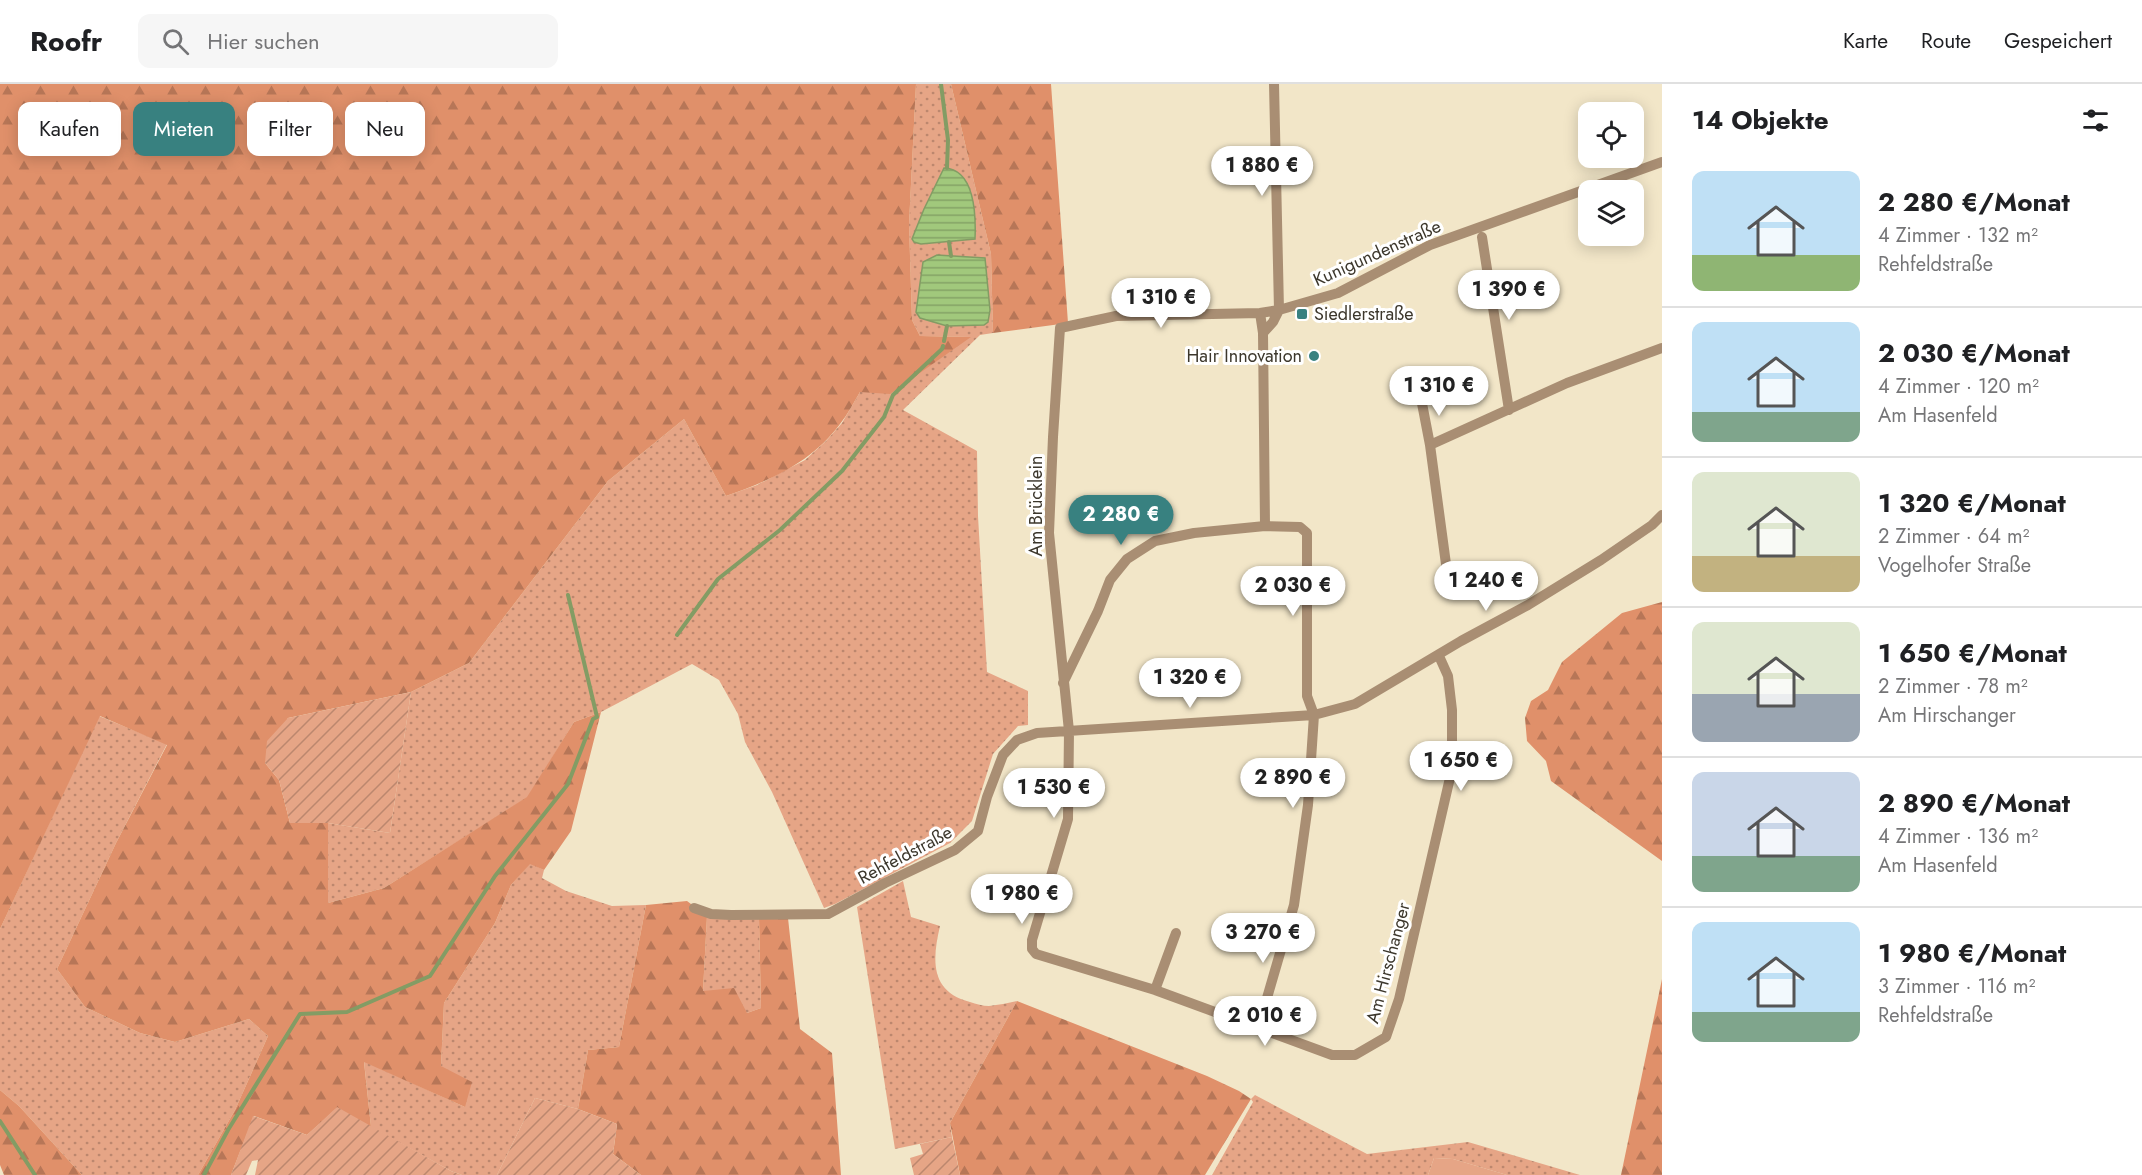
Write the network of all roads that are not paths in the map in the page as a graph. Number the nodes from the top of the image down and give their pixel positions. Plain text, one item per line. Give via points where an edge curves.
1 (1274, 84) edge
2 (1662, 162) edge
3 (1482, 237) dead end
4 (1279, 310) junction
5 (1260, 313) junction
6 (1060, 328) joint
7 (1263, 333) junction
8 (1662, 348) edge
9 (1420, 393) dead end
10 (1509, 410) junction
11 (1430, 445) junction
12 (1662, 514) edge
13 (1265, 526) junction
14 (1446, 564) dead end
15 (1439, 656) junction
16 (1063, 683) junction
17 (1314, 715) junction
18 (1069, 731) junction
19 (694, 908) dead end
20 (1176, 933) dead end
21 (1155, 990) junction
22 (1258, 1029) junction

1 - 4 street
2 - 4 street, Kunigundenstraße via 1430,245 1338,293
3 - 10 street
4 - 5 street, Kunigundenstraße
4 - 7 street
5 - 6 street, Kunigundenstraße via 1116,316
5 - 7 street
6 - 16 street, Am Brücklein via 1049,533
7 - 13 street
8 - 10 street via 1567,383
9 - 11 street
10 - 11 street
11 - 14 street
12 - 15 street, Rehfeldstraße via 1601,560
13 - 16 street via 1155,541 1127,559 1110,580
13 - 17 street via 1300,527 1307,533 1307,696
15 - 17 street, Rehfeldstraße via 1355,704
15 - 22 street, Am Hirschanger via 1448,676 1452,710 1452,769 1399,999 1386,1037 1355,1055 1332,1055
16 - 18 street
17 - 18 street, Rehfeldstraße
17 - 22 street via 1308,805 1294,905
18 - 19 street, Rehfeldstraße via 1037,733 1017,740 1003,755 978,831 955,850 828,914 731,915
18 - 21 street, Am Hirschanger via 1068,819 1032,949 1036,954
20 - 21 street
21 - 22 street, Am Hirschanger

